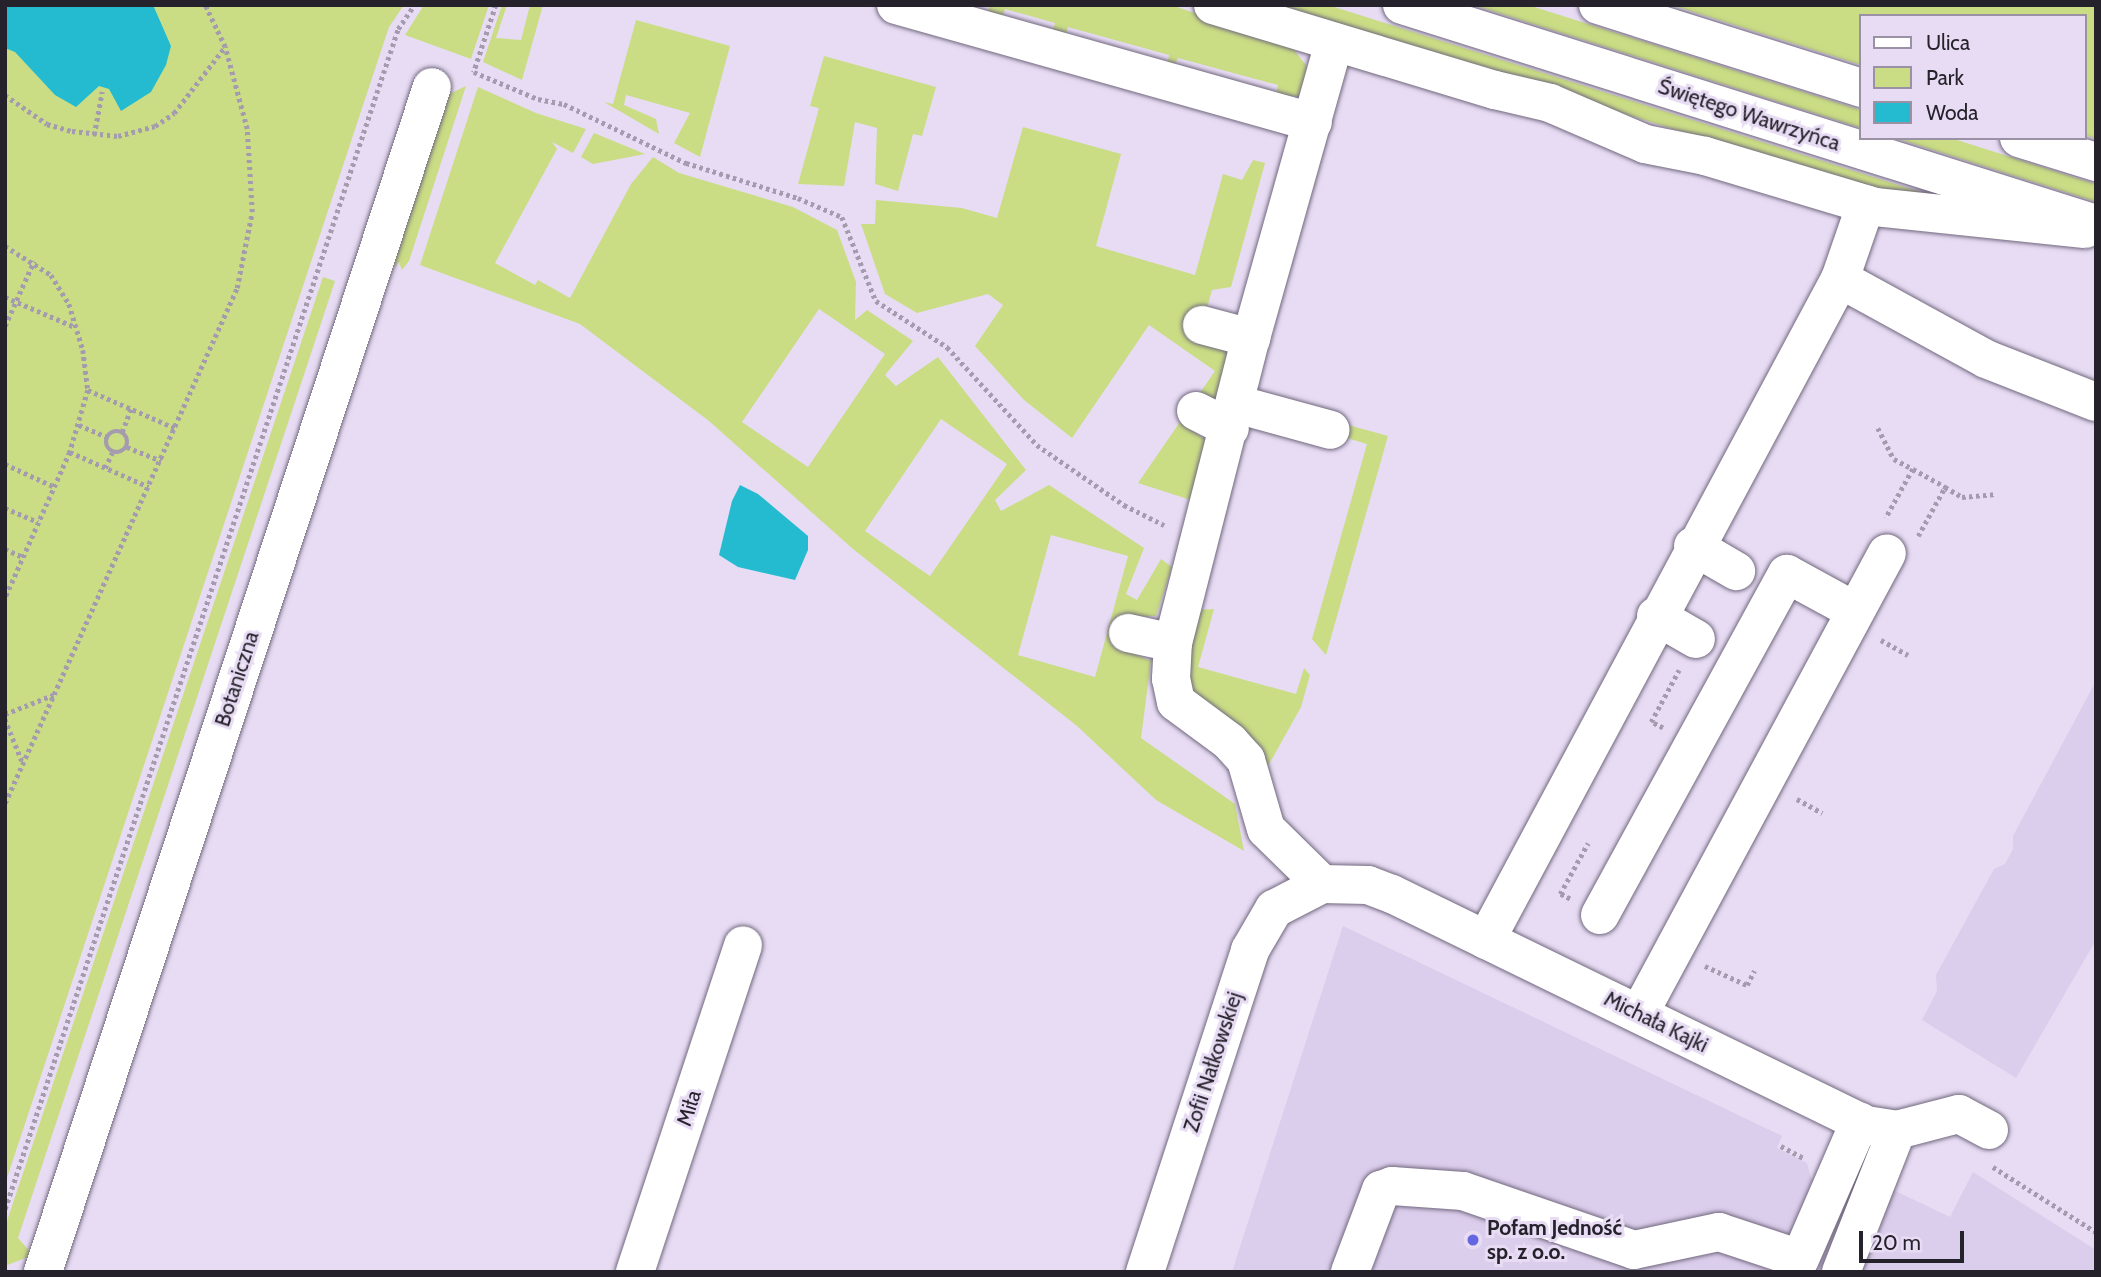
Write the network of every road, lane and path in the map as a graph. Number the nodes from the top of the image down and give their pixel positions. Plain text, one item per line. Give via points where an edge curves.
1 (205, 5) edge
2 (414, 5) edge
3 (496, 5) edge
4 (896, 5) edge
5 (1213, 5) edge
6 (1402, 5) edge
7 (1598, 5) edge
8 (1334, 43) junction
9 (225, 47) junction
10 (432, 87) dead end
11 (1860, 88) edge
12 (102, 92) dead end
13 (1142, 92) dead end
14 (5, 96) edge
15 (1313, 121) junction
16 (94, 135) junction
17 (2025, 140) edge
18 (2096, 162) edge
19 (1867, 204) junction
20 (2096, 225) edge
21 (2096, 230) edge
22 (5, 246) edge
23 (34, 261) junction
24 (1840, 279) junction
25 (5, 298) edge
26 (16, 302) junction
27 (1202, 325) dead end
28 (5, 326) edge
29 (76, 328) junction
30 (1251, 338) junction
31 (88, 390) junction
32 (2096, 401) edge
33 (131, 408) junction
34 (1196, 411) dead end
35 (1233, 416) junction
36 (79, 425) junction
37 (175, 428) junction
38 (1878, 428) dead end
39 (1331, 430) dead end
40 (122, 432) junction
41 (107, 437) junction
42 (127, 447) junction
43 (70, 452) junction
44 (112, 452) junction
45 (161, 461) junction
46 (5, 464) edge
47 (105, 468) junction
48 (1913, 469) junction
49 (55, 486) junction
50 (1945, 486) junction
51 (149, 487) junction
52 (1995, 494) dead end
53 (5, 508) edge
54 (38, 522) junction
55 (1202, 544) junction
56 (1693, 547) junction
57 (5, 549) edge
58 (1887, 553) junction
59 (23, 557) junction
60 (1736, 571) dead end
61 (6, 595) edge
62 (1855, 611) junction
63 (1656, 616) junction
64 (1128, 633) dead end
65 (1696, 639) dead end
66 (1173, 643) junction
67 (1671, 685) dead end
68 (54, 695) junction
69 (5, 717) edge
70 (1651, 722) dead end
71 (22, 762) junction
72 (5, 803) edge
73 (1588, 843) dead end
74 (1322, 884) junction
75 (1560, 894) dead end
76 (1600, 915) dead end
77 (1486, 940) junction
78 (743, 945) dead end
79 (1754, 971) dead end
80 (1731, 976) dead end
81 (1639, 1014) junction
82 (1860, 1121) junction
83 (1897, 1130) junction
84 (1985, 1145) joint
85 (5, 1209) edge
86 (2096, 1232) edge
87 (43, 1272) edge
88 (635, 1272) edge
89 (1144, 1272) edge
90 (1350, 1272) edge
91 (1841, 1272) edge

1 - 9 path
2 - 85 path via 398,29
3 - 55 path via 474,72 538,99 564,104 686,163 799,198 842,217 876,301 947,347 1037,445 1124,505
4 - 15 street
5 - 8 street
6 - 20 street, Świętego Wawrzyńca
7 - 11 street
8 - 15 street
8 - 19 street via 1550,103 1646,144 1705,156
9 - 16 path via 189,97 155,126 118,136
9 - 37 path via 247,129 252,212 237,288
10 - 87 street, Botaniczna
12 - 16 path
13 - 15 street via 1230,116
14 - 16 path via 47,124
15 - 30 street
17 - 18 street
19 - 21 street via 1931,216
19 - 24 street
22 - 23 path
23 - 26 path
23 - 29 path via 51,275 69,304
24 - 32 street via 1986,359
24 - 56 street
25 - 26 path
26 - 28 path
26 - 29 path
27 - 30 street
29 - 31 path
30 - 35 street
31 - 33 path
31 - 36 path
33 - 37 path
33 - 40 path
34 - 35 street
35 - 39 street
35 - 55 street
36 - 41 path
36 - 43 path
37 - 45 path
38 - 48 path via 1894,459
40 - 41 path
40 - 42 path
41 - 44 path
42 - 44 path
42 - 45 path
43 - 47 path
43 - 49 path
44 - 47 path
45 - 51 path
46 - 49 path
47 - 51 path
48 - 50 path
48 - 58 path via 1871,544
49 - 54 path
50 - 52 path via 1962,496
50 - 58 path via 1903,562
51 - 68 path
53 - 54 path
54 - 59 path
55 - 66 street
56 - 60 street
56 - 63 street
57 - 59 path
58 - 62 street
59 - 61 path
62 - 76 street via 1787,574
62 - 81 street
63 - 65 street
63 - 77 street
64 - 66 street
66 - 74 street via 1171,679 1176,702 1230,742 1245,760 1266,829
67 - 70 path
68 - 69 path
68 - 71 path
69 - 71 path
71 - 72 path
73 - 75 path
74 - 77 street, Michała Kajki via 1368,885
74 - 89 street, Zofii Nałkowskiej via 1273,909 1250,950
77 - 81 street, Michała Kajki
78 - 88 street, Miła
79 - 80 path via 1747,985
81 - 82 street, Michała Kajki
82 - 83 street, Michała Kajki
82 - 90 street via 1800,1259 1719,1232 1634,1250 1463,1191 1392,1186 1381,1190
83 - 84 street, Michała Kajki via 1959,1114
83 - 91 street
84 - 86 path

